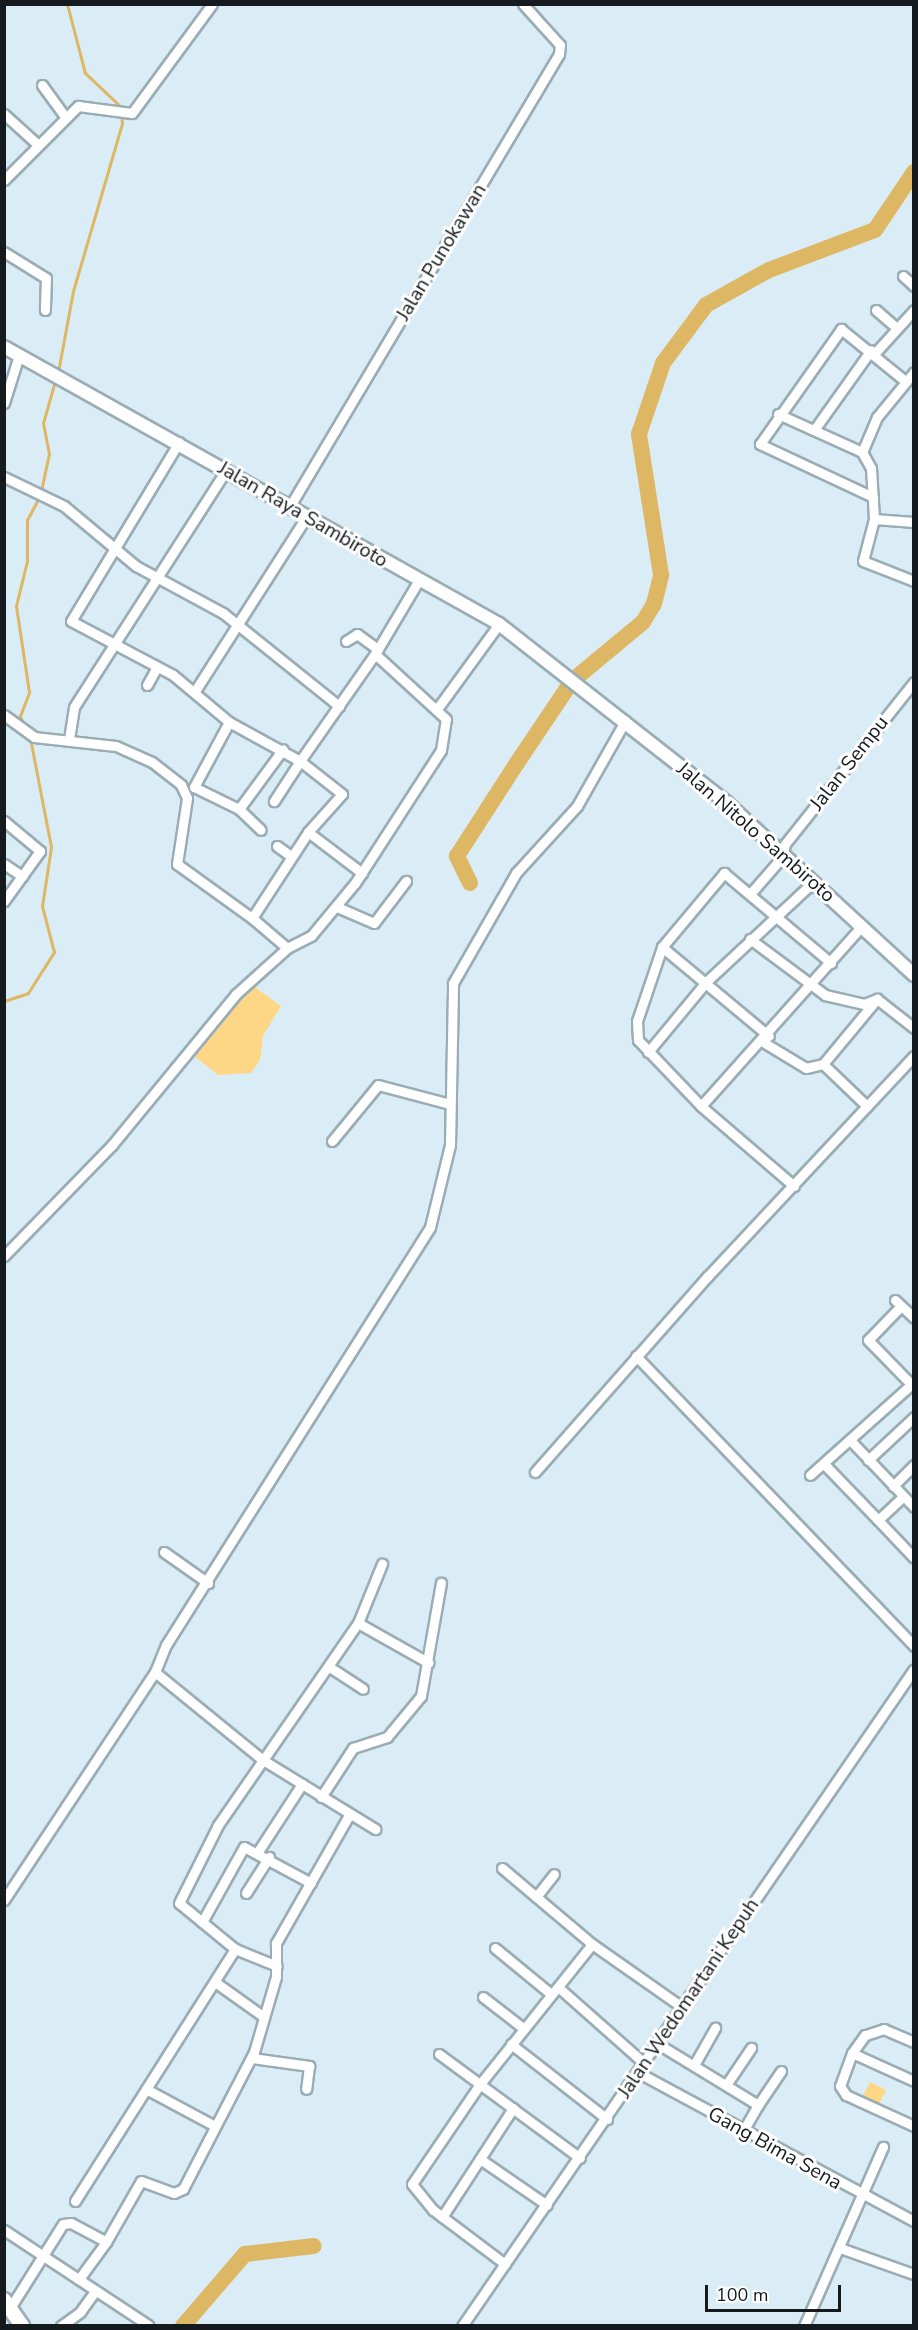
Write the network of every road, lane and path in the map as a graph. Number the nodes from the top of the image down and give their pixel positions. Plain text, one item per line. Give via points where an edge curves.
1 (212, 4) edge
2 (522, 4) edge
3 (42, 85) dead end
4 (4, 114) edge
5 (64, 115) junction
6 (36, 143) junction
7 (4, 180) edge
8 (4, 252) edge
9 (903, 276) dead end
10 (914, 286) edge
11 (45, 310) dead end
12 (876, 310) dead end
13 (914, 310) edge
14 (897, 328) junction
15 (4, 347) edge
16 (873, 352) junction
17 (19, 355) junction
18 (914, 372) edge
19 (904, 380) junction
20 (4, 403) edge
21 (778, 414) junction
22 (814, 430) junction
23 (179, 442) junction
24 (862, 452) junction
25 (226, 470) junction
26 (4, 477) edge
27 (873, 497) junction
28 (290, 506) junction
29 (308, 516) junction
30 (874, 519) junction
31 (914, 522) edge
32 (114, 550) junction
33 (154, 576) junction
34 (419, 580) junction
35 (914, 581) edge
36 (500, 624) junction
37 (236, 626) junction
38 (346, 641) dead end
39 (111, 645) junction
40 (377, 652) junction
41 (157, 667) junction
42 (914, 682) edge
43 (147, 685) dead end
44 (195, 691) junction
45 (593, 695) joint
46 (339, 706) junction
47 (437, 709) junction
48 (4, 715) edge
49 (625, 721) junction
50 (229, 722) junction
51 (69, 739) junction
52 (283, 749) junction
53 (300, 761) junction
54 (194, 787) junction
55 (186, 795) junction
56 (274, 801) dead end
57 (239, 809) junction
58 (4, 821) edge
59 (261, 830) dead end
60 (308, 832) junction
61 (277, 846) dead end
62 (782, 850) junction
63 (291, 856) junction
64 (4, 864) edge
65 (362, 873) junction
66 (22, 876) junction
67 (406, 881) dead end
68 (813, 882) junction
69 (750, 894) junction
70 (4, 901) edge
71 (337, 907) junction
72 (774, 915) junction
73 (252, 918) junction
74 (862, 926) junction
75 (750, 939) junction
76 (662, 947) junction
77 (287, 948) junction
78 (831, 963) junction
79 (914, 975) edge
80 (707, 981) junction
81 (811, 986) junction
82 (877, 999) junction
83 (914, 1028) edge
84 (766, 1039) junction
85 (648, 1052) junction
86 (914, 1056) edge
87 (823, 1064) junction
88 (450, 1104) junction
89 (701, 1106) junction
90 (867, 1106) junction
91 (332, 1141) dead end
92 (794, 1186) junction
93 (4, 1256) edge
94 (914, 1318) edge
95 (636, 1356) junction
96 (911, 1387) edge
97 (914, 1417) edge
98 (850, 1440) junction
99 (868, 1460) junction
100 (824, 1464) junction
101 (914, 1465) edge
102 (535, 1472) dead end
103 (810, 1475) dead end
104 (893, 1486) junction
105 (903, 1497) junction
106 (914, 1507) edge
107 (878, 1520) junction
108 (164, 1552) dead end
109 (914, 1558) edge
110 (382, 1564) dead end
111 (208, 1583) junction
112 (441, 1583) dead end
113 (358, 1623) junction
114 (914, 1646) edge
115 (429, 1663) junction
116 (330, 1668) junction
117 (914, 1669) edge
118 (155, 1672) junction
119 (363, 1689) dead end
120 (263, 1760) junction
121 (302, 1784) junction
122 (321, 1797) junction
123 (349, 1815) junction
124 (375, 1829) dead end
125 (259, 1850) junction
126 (269, 1857) junction
127 (502, 1868) dead end
128 (554, 1874) dead end
129 (311, 1883) junction
130 (246, 1893) dead end
131 (536, 1897) junction
132 (4, 1900) edge
133 (201, 1922) junction
134 (592, 1944) junction
135 (495, 1948) dead end
136 (235, 1949) junction
137 (277, 1966) junction
138 (215, 1982) junction
139 (554, 1990) junction
140 (483, 1997) dead end
141 (682, 2007) junction
142 (264, 2017) junction
143 (523, 2028) junction
144 (715, 2028) dead end
145 (914, 2042) edge
146 (511, 2044) junction
147 (658, 2044) junction
148 (751, 2048) dead end
149 (852, 2053) junction
150 (439, 2055) dead end
151 (252, 2058) junction
152 (645, 2064) junction
153 (694, 2065) junction
154 (781, 2071) dead end
155 (639, 2073) junction
156 (914, 2081) edge
157 (480, 2084) junction
158 (726, 2085) junction
159 (146, 2089) junction
160 (306, 2089) dead end
161 (758, 2105) junction
162 (513, 2108) junction
163 (607, 2119) junction
164 (215, 2126) junction
165 (914, 2126) edge
166 (743, 2131) junction
167 (883, 2147) dead end
168 (580, 2158) junction
169 (480, 2159) junction
170 (864, 2196) junction
171 (75, 2201) dead end
172 (547, 2205) junction
173 (442, 2217) junction
174 (914, 2221) edge
175 (4, 2230) edge
176 (106, 2242) junction
177 (840, 2248) junction
178 (45, 2257) junction
179 (505, 2264) junction
180 (914, 2274) edge
181 (79, 2280) junction
182 (95, 2290) junction
183 (7, 2304) edge
184 (22, 2325) edge
185 (61, 2325) edge
186 (148, 2325) edge
187 (462, 2325) edge
188 (804, 2325) edge

1 - 5 street via 122,115 87,104
2 - 28 street, Jalan Punokawan via 560,45 559,54
3 - 5 street
4 - 6 street
5 - 6 street
6 - 7 street
8 - 11 street via 46,278
9 - 10 street
12 - 14 street
13 - 14 street
14 - 16 street
15 - 17 street, Jalan Raya Sambiroto
16 - 19 street
16 - 21 street via 838,331
16 - 22 street
17 - 20 street
17 - 23 street, Jalan Raya Sambiroto
18 - 19 street
19 - 24 street via 876,417
21 - 22 street
21 - 27 street via 761,445
22 - 24 street
23 - 25 street, Jalan Raya Sambiroto
23 - 32 street
24 - 27 street via 871,468
25 - 28 street, Jalan Raya Sambiroto
25 - 33 street
26 - 32 street via 78,516
27 - 30 street
28 - 29 street, Jalan Raya Sambiroto
29 - 34 street, Jalan Raya Sambiroto
29 - 37 street
30 - 31 street
30 - 35 street via 863,561
32 - 33 street
32 - 39 street via 71,621 78,629
33 - 37 street via 194,594
33 - 39 street
34 - 36 street, Jalan Raya Sambiroto
34 - 40 street
36 - 45 street, Jalan Raya Sambiroto
36 - 47 street
37 - 44 street
37 - 46 street
38 - 40 street via 357,634
39 - 41 street
39 - 51 street via 74,707
40 - 46 street
40 - 47 street
41 - 43 street
41 - 44 street
42 - 62 street, Jalan Sempu
44 - 50 street
45 - 49 street, Jalan Nitolo Sambiroto
46 - 53 street
47 - 65 street via 449,726 441,750
48 - 51 street via 34,737
49 - 62 street, Jalan Nitolo Sambiroto
49 - 88 street via 577,806 516,873 453,982
50 - 52 street
50 - 54 street
51 - 55 street via 97,741 152,762
52 - 53 street
52 - 57 street
53 - 56 street
53 - 60 street via 342,794
54 - 55 street
54 - 57 street
55 - 73 street via 177,864
57 - 59 street
58 - 66 street via 39,847
60 - 63 street
60 - 65 street
61 - 63 street
62 - 68 street, Jalan Nitolo Sambiroto
62 - 69 street, Jalan Sempu
63 - 73 street
64 - 66 street
65 - 71 street
66 - 70 street
67 - 71 street via 374,924
68 - 72 street
68 - 74 street, Jalan Nitolo Sambiroto
69 - 72 street
69 - 76 street via 724,873
71 - 77 street via 311,936
72 - 75 street
72 - 78 street
73 - 77 street
74 - 78 street
74 - 79 street, Jalan Nitolo Sambiroto
75 - 80 street
75 - 81 street
76 - 80 street
76 - 85 street via 637,1021 638,1040
77 - 93 street via 236,994 112,1145
78 - 81 street
80 - 84 street
80 - 85 street
81 - 82 street via 834,999 864,1004
81 - 84 street
82 - 83 street
82 - 87 street
84 - 87 street via 806,1068
84 - 89 street
85 - 89 street
86 - 90 street
87 - 90 street
88 - 91 street via 378,1085
88 - 111 street via 443,1190 430,1227
89 - 92 street
90 - 92 street
92 - 95 street
94 - 96 street via 898,1303 868,1341
95 - 102 street
95 - 114 street
96 - 98 street
97 - 99 street
98 - 99 street
98 - 100 street
99 - 104 street
100 - 103 street
100 - 107 street
101 - 104 street
104 - 105 street
105 - 106 street
105 - 107 street
107 - 109 street
108 - 111 street
110 - 113 street
111 - 118 street via 162,1651
112 - 115 street
113 - 115 street
113 - 116 street
115 - 122 street via 419,1700 387,1737 353,1748
116 - 119 street
116 - 120 street
117 - 141 street, Jalan Wedomartani Kepuh
118 - 120 street
118 - 132 street
120 - 121 street
120 - 133 street via 218,1825 179,1903
121 - 122 street
121 - 125 street
122 - 123 street
123 - 124 street
123 - 129 street
125 - 126 street
125 - 133 street via 242,1849
126 - 129 street
126 - 130 street
127 - 131 street
128 - 131 street
129 - 137 street via 276,1943
131 - 134 street
133 - 136 street
134 - 139 street
134 - 141 street
135 - 139 street
136 - 137 street
136 - 138 street
137 - 142 street
138 - 142 street
138 - 159 street
139 - 143 street
139 - 152 street
140 - 143 street
141 - 147 street, Jalan Wedomartani Kepuh
142 - 151 street
143 - 146 street
144 - 153 street
145 - 149 street via 880,2028 866,2035
146 - 157 street
146 - 163 street
147 - 152 street, Jalan Wedomartani Kepuh
147 - 153 street
148 - 158 street
149 - 156 street
149 - 165 street via 842,2091
150 - 157 street
151 - 160 street via 309,2066
151 - 164 street
152 - 155 street, Jalan Wedomartani Kepuh
153 - 158 street
154 - 161 street
155 - 163 street, Jalan Wedomartani Kepuh
155 - 166 street, Gang Bima Sena
157 - 162 street
157 - 173 street via 412,2184
158 - 161 street
159 - 164 street
159 - 171 street
161 - 166 street
162 - 168 street
162 - 169 street
163 - 168 street, Jalan Wedomartani Kepuh
164 - 176 street via 183,2189 174,2193 141,2181
166 - 170 street, Gang Bima Sena
167 - 170 street
168 - 172 street, Jalan Wedomartani Kepuh
169 - 172 street
169 - 173 street
170 - 174 street, Gang Bima Sena
170 - 177 street
172 - 179 street, Jalan Wedomartani Kepuh
173 - 179 street
175 - 178 street
176 - 178 street via 67,2223
176 - 181 street
177 - 180 street
177 - 188 street
178 - 181 street
178 - 183 street
179 - 187 street, Jalan Wedomartani Kepuh
181 - 182 street
182 - 185 street via 75,2317
182 - 186 street
183 - 184 main road

